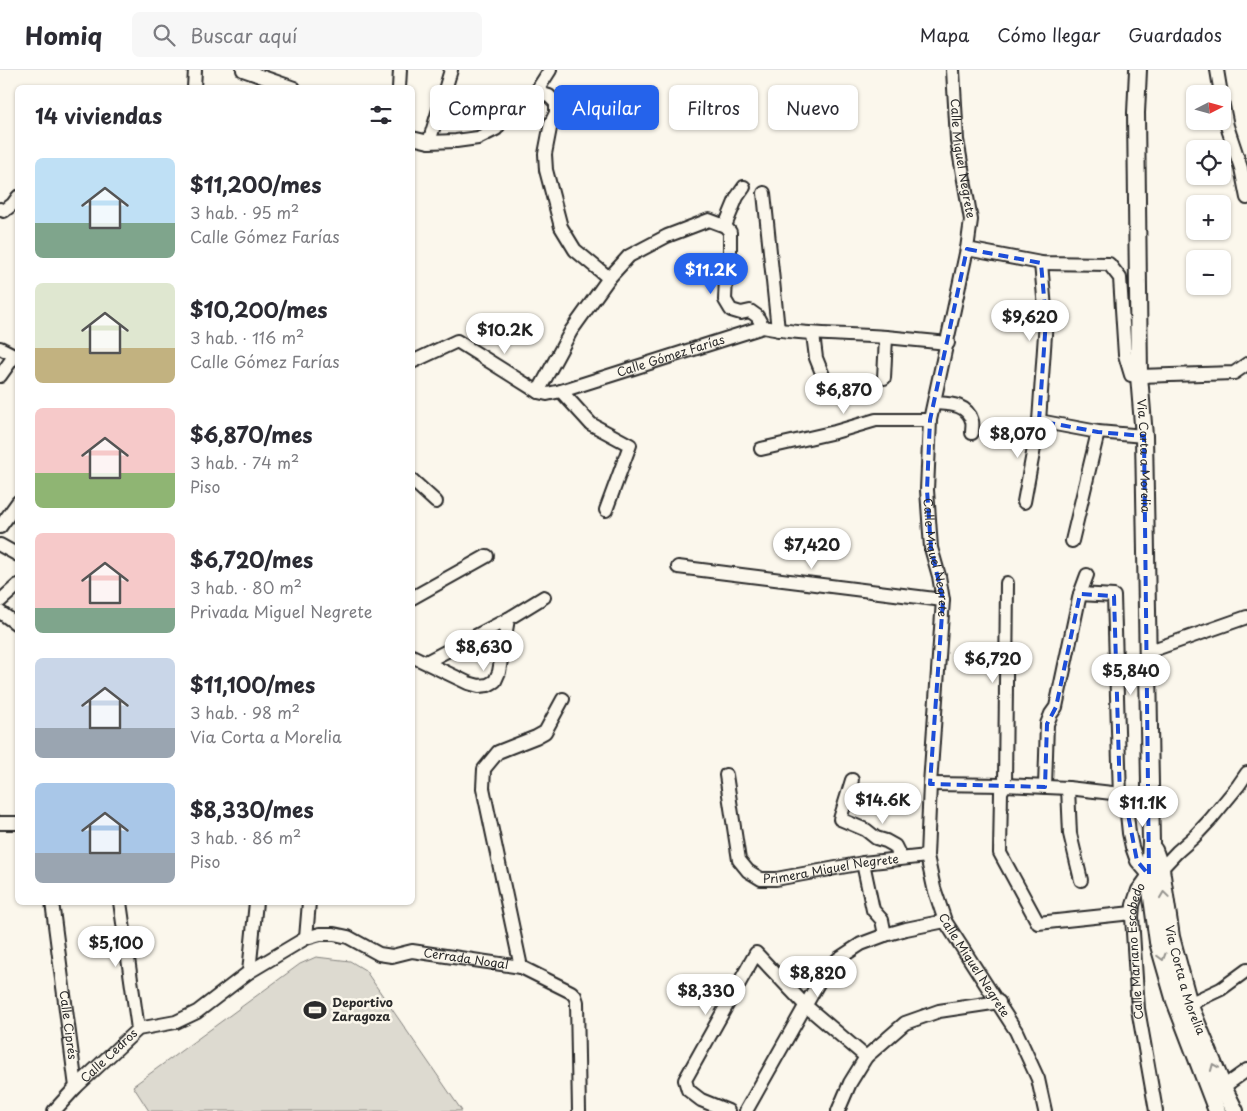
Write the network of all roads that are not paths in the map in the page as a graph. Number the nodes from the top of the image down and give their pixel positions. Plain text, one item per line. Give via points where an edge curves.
1 (195, 70) edge
2 (243, 70) edge
3 (400, 70) edge
4 (451, 70) edge
5 (550, 70) edge
6 (953, 70) edge
7 (1138, 70) edge
8 (1218, 70) edge
9 (194, 85) edge
10 (286, 85) edge
11 (399, 85) edge
12 (540, 85) edge
13 (1220, 85) edge
14 (544, 94) edge
15 (494, 130) edge
16 (1227, 130) edge
17 (415, 139) edge
18 (429, 142) junction
19 (744, 187) dead end
20 (764, 193) dead end
21 (1247, 198) edge
22 (15, 201) edge
23 (0, 210) edge
24 (725, 226) junction
25 (967, 249) junction
26 (1042, 264) junction
27 (609, 278) junction
28 (762, 326) junction
29 (778, 330) junction
30 (812, 334) junction
31 (886, 337) junction
32 (948, 343) junction
33 (0, 348) edge
34 (15, 356) edge
35 (15, 357) edge
36 (415, 361) edge
37 (1247, 364) edge
38 (1234, 373) junction
39 (0, 376) edge
40 (1139, 376) junction
41 (1247, 376) edge
42 (824, 378) dead end
43 (884, 378) dead end
44 (561, 391) junction
45 (538, 392) junction
46 (934, 403) junction
47 (930, 420) junction
48 (1038, 421) junction
49 (1098, 432) junction
50 (972, 434) dead end
51 (1144, 436) junction
52 (761, 448) dead end
53 (415, 483) edge
54 (436, 502) dead end
55 (1024, 502) dead end
56 (15, 506) edge
57 (606, 510) dead end
58 (0, 527) edge
59 (1072, 541) dead end
60 (0, 544) edge
61 (15, 552) edge
62 (487, 556) dead end
63 (678, 567) dead end
64 (1087, 575) dead end
65 (1007, 583) dead end
66 (15, 588) edge
67 (1080, 594) junction
68 (415, 596) edge
69 (544, 597) dead end
70 (943, 600) junction
71 (0, 601) edge
72 (0, 612) edge
73 (1247, 617) edge
74 (508, 619) junction
75 (15, 623) edge
76 (1147, 652) junction
77 (415, 657) edge
78 (426, 662) junction
79 (563, 699) dead end
80 (1247, 773) edge
81 (726, 775) dead end
82 (852, 780) dead end
83 (930, 784) junction
84 (1005, 785) junction
85 (1045, 787) junction
86 (1068, 788) junction
87 (1120, 797) junction
88 (0, 823) edge
89 (15, 824) edge
90 (927, 856) junction
91 (900, 858) junction
92 (863, 863) junction
93 (1155, 872) junction
94 (1082, 880) dead end
95 (52, 905) edge
96 (120, 905) edge
97 (256, 905) edge
98 (309, 905) edge
99 (1132, 912) junction
100 (945, 921) junction
101 (885, 935) junction
102 (306, 938) junction
103 (521, 967) junction
104 (1247, 970) edge
105 (249, 972) junction
106 (999, 1002) junction
107 (1189, 1004) junction
108 (806, 1006) junction
109 (138, 1029) junction
110 (866, 1057) junction
111 (1247, 1070) edge
112 (76, 1087) junction
113 (1223, 1087) junction
114 (54, 1111) edge
115 (579, 1111) edge
116 (728, 1111) edge
117 (746, 1111) edge
118 (838, 1111) edge
119 (1045, 1111) edge
120 (1156, 1111) edge
121 (1217, 1111) edge
122 (1235, 1111) edge

1 - 9 street
2 - 10 street
3 - 11 street
4 - 18 street
5 - 12 street
6 - 25 street, Calle Miguel Negrete via 957,140 971,220
7 - 40 main road, Via Corta a Morelia
8 - 13 street
14 - 27 street via 556,102 545,154 561,227 575,250
15 - 18 street via 478,138
16 - 21 street via 1241,168
17 - 18 street
19 - 24 street
20 - 29 street
22 - 23 street via 4,211
24 - 27 street via 708,220 667,236 629,256
24 - 28 street via 730,232 725,300 731,310 750,311
25 - 26 street
25 - 32 street, Calle Miguel Negrete
26 - 40 street via 1109,264 1120,278 1125,355 1132,374
26 - 48 street via 1046,320
27 - 45 street via 570,331
28 - 29 street
28 - 44 street, Calle Gómez Farías
29 - 30 street
30 - 31 street
30 - 42 street
31 - 32 street
31 - 43 street
32 - 46 street, Calle Miguel Negrete
33 - 34 street
35 - 39 street
36 - 45 street via 457,341
37 - 38 street
38 - 40 street
38 - 41 street
40 - 51 main road, Via Corta a Morelia
44 - 45 street, Calle Gómez Farías
44 - 57 street via 591,424 630,446
46 - 47 street, Calle Miguel Negrete
46 - 50 street via 957,405 967,412 973,422
47 - 52 street via 876,420
47 - 70 street, Calle Miguel Negrete via 927,499 931,548
48 - 49 street
48 - 55 street
49 - 51 street
49 - 59 street
51 - 76 main road, Via Corta a Morelia
53 - 54 street
56 - 58 street
60 - 61 street
62 - 68 street
63 - 70 street
64 - 67 street
65 - 84 street
66 - 71 street
67 - 85 street via 1056,707 1047,724
67 - 87 street via 1114,596
69 - 74 street
70 - 83 street, Calle Miguel Negrete
72 - 75 street
73 - 76 street
74 - 78 street
74 - 78 street via 498,672 495,681 488,685 468,683
76 - 93 main road, Via Corta a Morelia via 1151,843
77 - 78 street
79 - 103 street via 545,732 498,752 484,769 483,788
80 - 93 street, Calle Mariano Escobedo via 1210,820
81 - 92 street, Primera Miguel Negrete via 738,860 748,871 761,879 776,879
82 - 91 street via 840,819 895,846
83 - 84 street
83 - 90 street, Calle Miguel Negrete
84 - 85 street
84 - 99 street via 1001,792 1000,853 1038,923
85 - 86 street
86 - 87 street via 1112,793
86 - 94 street via 1070,834
87 - 93 street via 1126,804 1129,833 1137,861
88 - 89 street
90 - 91 street, Primera Miguel Negrete
90 - 100 street, Calle Miguel Negrete
91 - 92 street, Primera Miguel Negrete
92 - 101 street via 873,910 882,920
93 - 99 street, Calle Mariano Escobedo via 1138,890
107 -> 93 main road, Via Corta a Morelia
93 -> 121 main road, Via Corta a Morelia via 1158,942 1175,1001
95 - 112 street, Calle Ciprés
96 - 109 street
97 - 105 street
98 - 102 street
99 - 120 street, Calle Mariano Escobedo via 1138,1009
100 - 101 street
100 - 106 street, Calle Miguel Negrete
101 - 108 street via 861,944 838,959 821,978
102 - 103 street, Cerrada Nogal via 334,934 348,936 379,954 392,956 412,950
102 - 105 street, Cerrada Nogal
103 - 115 street, Cerrada Nogal via 575,996
104 - 107 street via 1221,989
105 - 109 street, Calle Cedros via 196,1012 176,1022
106 - 110 street via 940,1011 905,1024
106 - 119 street, Calle Miguel Negrete via 1038,1079
113 -> 107 main road, Via Corta a Morelia
108 - 110 street
108 - 116 street via 756,953 686,1080 688,1090 701,1100
108 - 117 street
109 - 112 street, Calle Cedros
110 - 118 street via 850,1082
111 - 113 street
112 - 114 street, Calle Cedros
113 - 122 main road, Via Corta a Morelia

